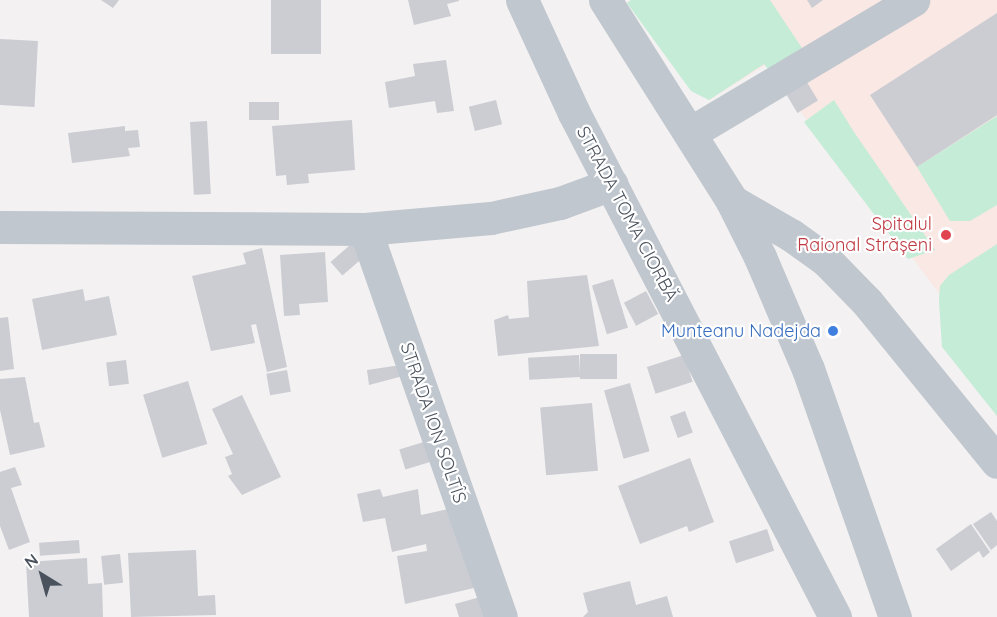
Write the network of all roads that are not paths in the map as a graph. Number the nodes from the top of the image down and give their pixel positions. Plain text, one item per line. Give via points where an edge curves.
1 (522, 0) edge
2 (605, 0) edge
3 (913, 0) edge
4 (690, 134) junction
5 (612, 184) junction
6 (732, 201) junction
7 (0, 227) edge
8 (365, 229) junction
9 (997, 462) edge
10 (501, 617) edge
11 (835, 617) edge
12 (895, 617) edge

1 - 5 street, STRADA TOMA CIORBĂ
2 - 4 street
3 - 4 street
4 - 6 street
5 - 8 street via 560,203 491,218
5 - 11 street, STRADA TOMA CIORBĂ
6 - 9 street via 826,260 867,302
6 - 12 street via 808,369
7 - 8 street
8 - 10 street, STRADA ION SOLTÎS

